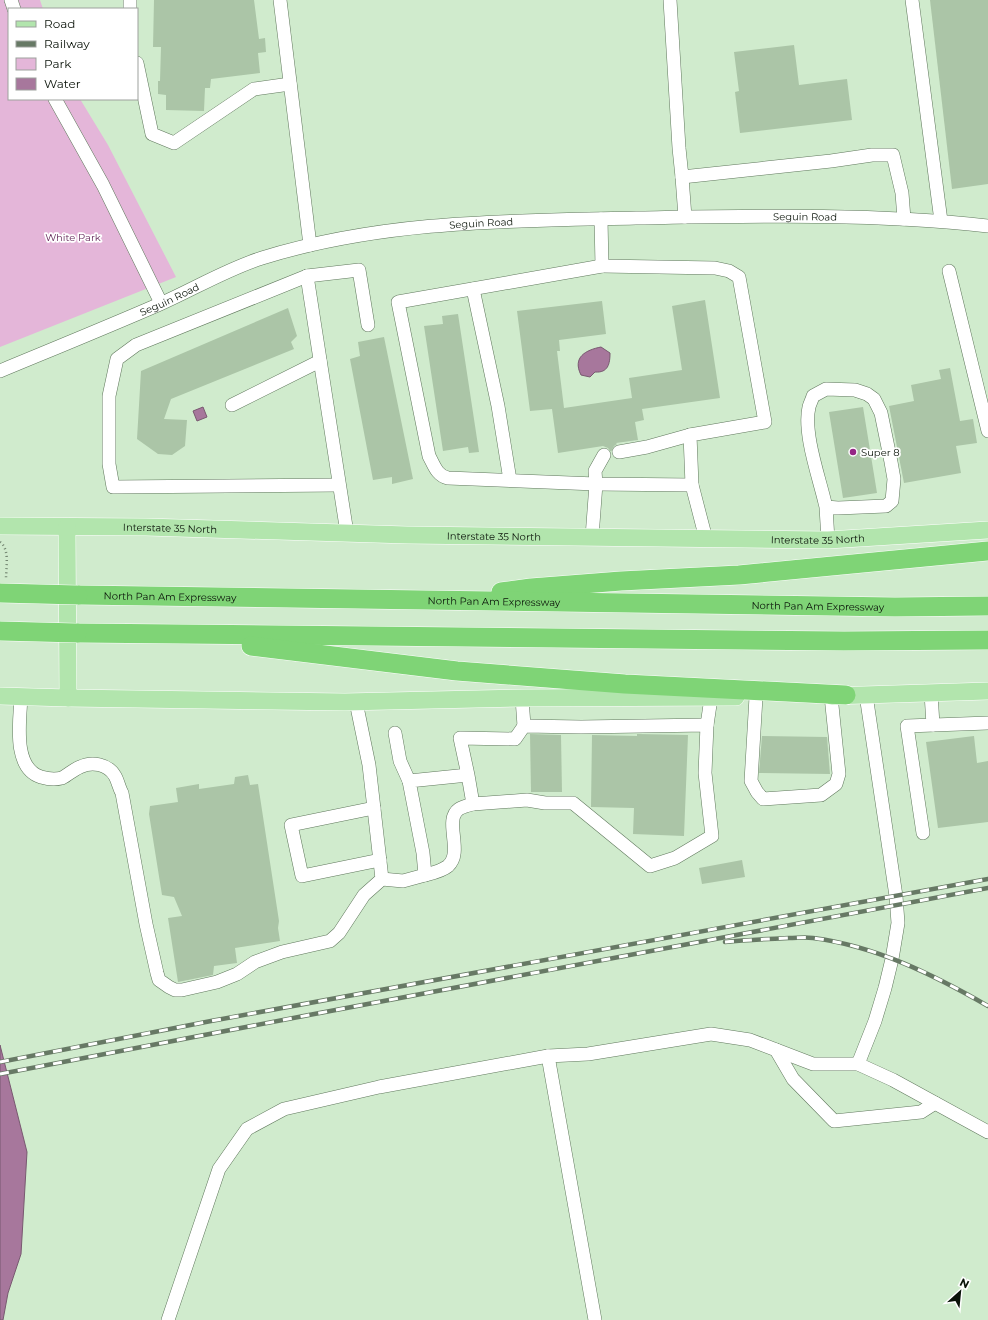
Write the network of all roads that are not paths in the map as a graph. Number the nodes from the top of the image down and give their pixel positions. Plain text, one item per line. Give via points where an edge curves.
1 (280, 0) edge
2 (670, 0) edge
3 (912, 0) edge
4 (138, 69) edge
5 (290, 84) junction
6 (56, 100) edge
7 (682, 177) junction
8 (684, 217) junction
9 (601, 219) junction
10 (904, 219) junction
11 (941, 221) junction
12 (988, 226) edge
13 (310, 245) junction
14 (602, 266) junction
15 (949, 271) dead end
16 (307, 276) junction
17 (473, 289) junction
18 (161, 303) junction
19 (368, 324) dead end
20 (320, 361) junction
21 (0, 371) edge
22 (232, 405) dead end
23 (988, 432) edge
24 (690, 435) junction
25 (619, 452) dead end
26 (604, 455) dead end
27 (510, 480) junction
28 (339, 484) junction
29 (596, 484) junction
30 (692, 485) junction
31 (826, 507) junction
32 (0, 526) edge
33 (67, 527) junction
34 (988, 530) edge
35 (347, 533) junction
36 (592, 537) junction
37 (706, 539) junction
38 (828, 540) junction
39 (988, 551) edge
40 (0, 593) edge
41 (453, 600) junction
42 (988, 606) edge
43 (0, 631) edge
44 (150, 634) junction
45 (988, 640) edge
46 (988, 691) edge
47 (931, 693) junction
48 (866, 695) junction
49 (0, 696) edge
50 (838, 696) junction
51 (21, 697) junction
52 (756, 697) junction
53 (68, 698) junction
54 (522, 698) junction
55 (711, 698) junction
56 (356, 702) junction
57 (988, 723) edge
58 (706, 725) junction
59 (933, 725) junction
60 (524, 726) junction
61 (395, 733) dead end
62 (468, 775) junction
63 (409, 781) junction
64 (473, 804) junction
65 (374, 808) junction
66 (923, 834) dead end
67 (380, 860) junction
68 (425, 875) junction
69 (382, 879) junction
70 (776, 1050) junction
71 (548, 1056) junction
72 (858, 1064) junction
73 (935, 1104) junction
74 (988, 1132) edge
75 (168, 1320) edge
76 (595, 1320) edge

1 - 5 street
2 - 7 street
3 - 11 street
4 - 5 street via 152,134 174,143 254,89
5 - 13 street
6 - 18 street via 103,185
7 - 8 street
7 - 10 street via 831,162 872,155 893,155 902,193
8 - 9 street, Seguin Road
8 - 10 street, Seguin Road via 853,216
9 - 13 street, Seguin Road via 470,222 365,234
9 - 14 street
10 - 11 street, Seguin Road
11 - 12 street, Seguin Road
13 - 18 street, Seguin Road via 261,258
14 - 17 street
14 - 24 street via 715,268 729,271 739,277 765,422
15 - 23 street
16 - 19 street via 359,270
16 - 20 street
16 - 28 street via 136,345 117,359 109,396 109,464 113,487
17 - 27 street via 498,406
17 - 27 street via 398,302 429,456 437,472 448,478
18 - 21 street, Seguin Road
20 - 22 street
20 - 28 street
24 - 25 street
24 - 30 street
26 - 29 street via 595,471
27 - 29 street
28 - 35 street
29 - 30 street
29 - 36 street
30 - 37 street
31 - 31 street via 808,428 809,408 813,396 826,390 855,390 868,394 874,399 881,413 894,479 892,501 886,506
31 - 38 street
32 - 33 main road, Interstate 35 North
33 - 35 main road, Interstate 35 North
33 - 53 main road
34 - 38 main road, Interstate 35 North
35 - 36 main road, Interstate 35 North
36 - 37 main road, Interstate 35 North
37 - 38 main road, Interstate 35 North
39 - 41 highway via 739,575 531,588
40 - 41 highway, North Pan Am Expressway, bridge
41 - 42 highway, North Pan Am Expressway via 895,607
43 - 44 highway, bridge
44 - 45 highway via 844,641
44 - 50 highway via 457,671 618,684
46 - 47 main road
47 - 48 main road
47 - 59 street
48 - 50 main road
48 - 72 street via 898,923 885,988
49 - 51 main road
50 - 52 main road
50 - 52 street via 839,774 836,784 820,795 763,799 751,781
51 - 53 main road
51 - 69 street via 21,754 24,763 36,775 54,780 80,766 90,764 100,764 114,774 122,793 157,974 159,980 169,988 182,990 217,982 237,974 255,962 282,952 330,942 339,933 364,895
52 - 55 main road
53 - 56 main road
54 - 55 main road
54 - 56 main road
54 - 60 street
55 - 58 street
56 - 65 street via 369,765
57 - 59 street
58 - 60 street
58 - 64 street via 705,773 712,836 676,858 650,866 573,803 527,800
59 - 66 street via 907,726
60 - 62 street via 515,739 460,738
61 - 63 street via 400,761
62 - 63 street
62 - 64 street
63 - 68 street
64 - 68 street via 458,810 453,817 454,857 449,865
65 - 67 street
65 - 67 street via 291,826 302,876
67 - 69 street
68 - 69 street via 403,881
70 - 71 street via 750,1040 711,1034 588,1054
70 - 72 street via 813,1064
70 - 73 street via 793,1079 834,1121 921,1112
71 - 75 street via 379,1087 284,1109 247,1128 219,1169
71 - 76 street
72 - 73 street
73 - 74 street

